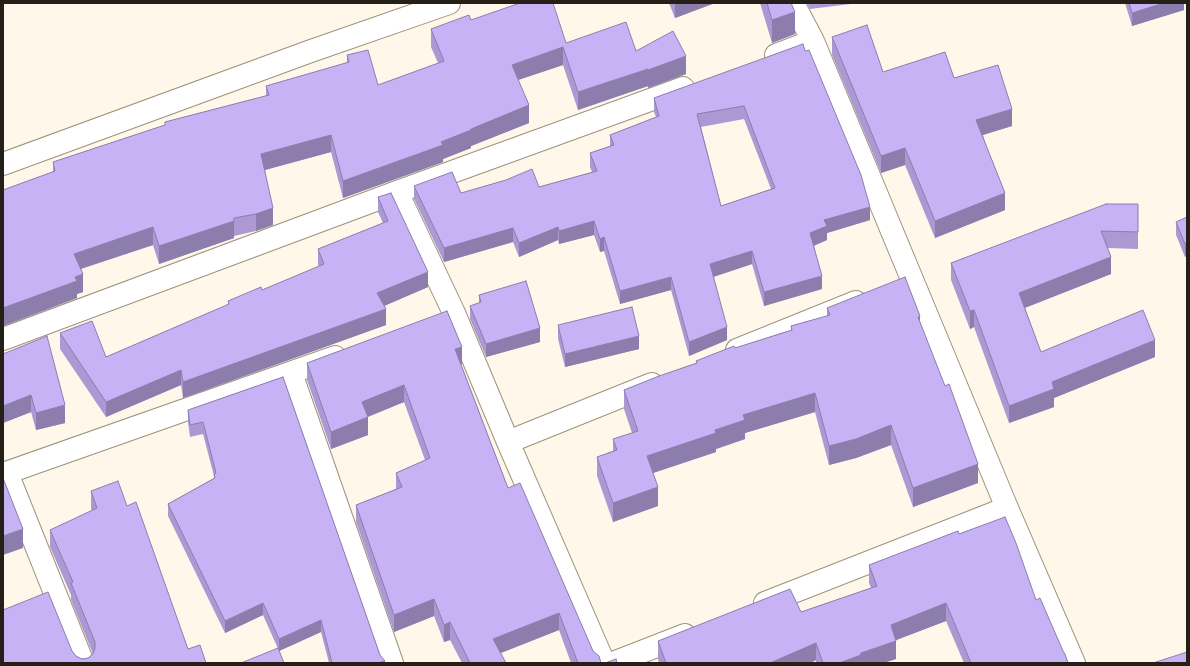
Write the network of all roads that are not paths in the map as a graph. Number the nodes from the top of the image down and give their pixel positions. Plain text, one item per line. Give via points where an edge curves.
1 (449, 3) edge
2 (794, 3) edge
3 (812, 41) junction
4 (761, 60) edge
5 (701, 82) edge
6 (3, 164) edge
7 (397, 192) junction
8 (912, 279) junction
9 (3, 339) edge
10 (350, 351) edge
11 (721, 356) edge
12 (291, 373) junction
13 (670, 377) edge
14 (508, 442) junction
15 (5, 473) edge
16 (1007, 508) junction
17 (747, 610) edge
18 (702, 628) edge
19 (83, 663) edge
20 (392, 663) edge
21 (604, 663) edge
22 (613, 663) edge
23 (1074, 663) edge

1 - 6 street
2 - 3 street
3 - 4 street
3 - 8 street
5 - 7 street
7 - 9 street
7 - 14 street via 447,316
8 - 11 street
8 - 16 street
10 - 12 street
12 - 15 street
12 - 20 street
13 - 14 street
14 - 21 street
15 - 19 street
16 - 17 street
16 - 23 street
18 - 22 street

